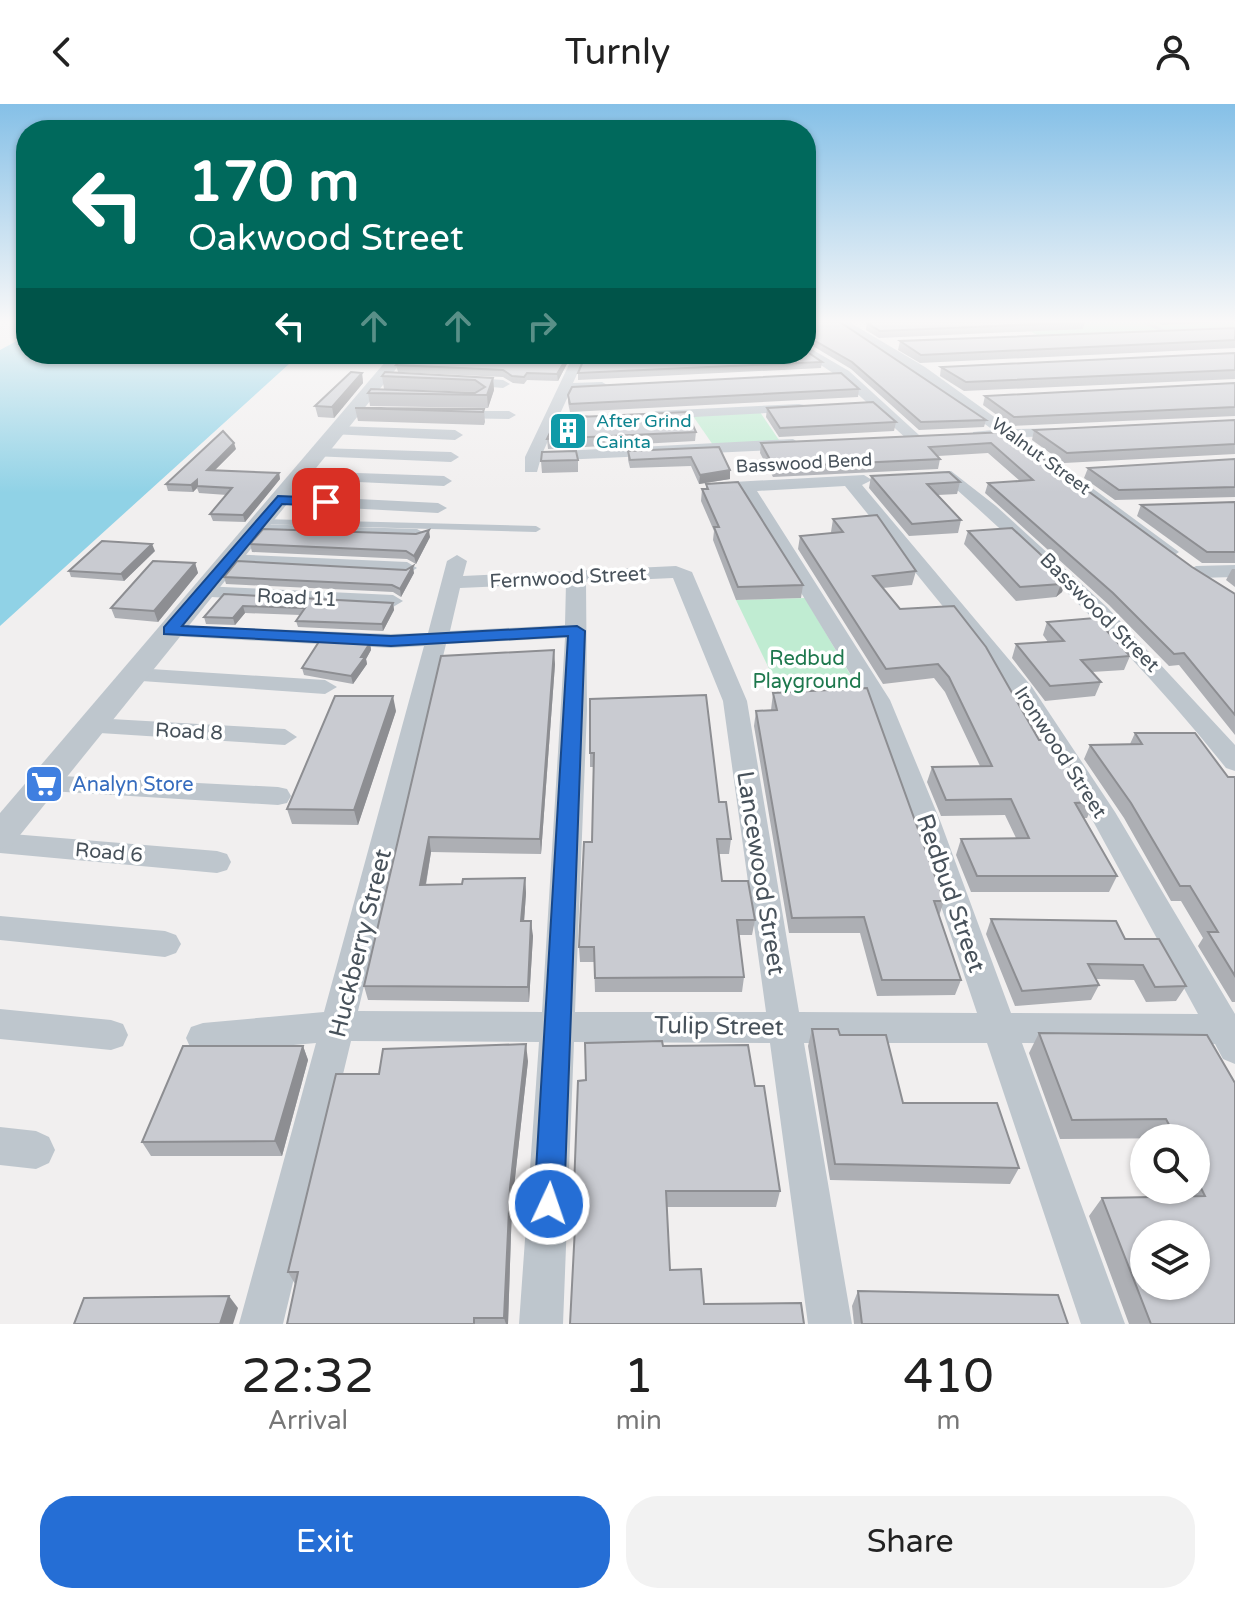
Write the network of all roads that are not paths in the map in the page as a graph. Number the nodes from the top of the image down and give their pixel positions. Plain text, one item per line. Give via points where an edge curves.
1 (458, 379) edge
2 (568, 379) edge
3 (849, 379) edge
4 (933, 379) edge
5 (442, 380) edge
6 (625, 385) edge
7 (379, 388) edge
8 (563, 388) junction
9 (990, 396) edge
10 (960, 398) junction
11 (877, 404) junction
12 (848, 406) edge
13 (818, 407) edge
14 (439, 414) edge
15 (509, 415) dead end
16 (640, 416) edge
17 (610, 418) edge
18 (549, 421) junction
19 (1084, 430) edge
20 (1009, 434) junction
21 (455, 435) dead end
22 (962, 436) edge
23 (885, 440) edge
24 (811, 443) edge
25 (318, 453) junction
26 (451, 457) dead end
27 (1093, 469) edge
28 (1061, 471) junction
29 (299, 476) junction
30 (908, 478) edge
31 (879, 479) edge
32 (444, 481) dead end
33 (850, 481) junction
34 (746, 487) junction
35 (720, 488) edge
36 (278, 500) junction
37 (1143, 507) edge
38 (438, 508) dead end
39 (1112, 508) junction
40 (258, 526) junction
41 (536, 529) dead end
42 (417, 534) edge
43 (228, 560) junction
44 (407, 568) edge
45 (1235, 571) edge
46 (455, 572) joint
47 (1196, 572) junction
48 (682, 573) joint
49 (576, 577) junction
50 (1222, 590) edge
51 (201, 592) junction
52 (393, 601) edge
53 (183, 631) junction
54 (577, 631) junction
55 (439, 638) junction
56 (135, 675) junction
57 (325, 687) dead end
58 (93, 726) junction
59 (285, 737) dead end
60 (1235, 762) edge
61 (42, 784) junction
62 (278, 796) dead end
63 (0, 836) edge
64 (0, 843) edge
65 (217, 862) dead end
66 (0, 928) edge
67 (165, 944) dead end
68 (0, 1024) edge
69 (559, 1024) junction
70 (339, 1026) junction
71 (785, 1027) junction
72 (997, 1028) junction
73 (111, 1035) dead end
74 (1231, 1035) edge
75 (203, 1038) dead end
76 (261, 1324) edge
77 (541, 1324) edge
78 (830, 1324) edge
79 (1103, 1324) edge

1 - 5 street
2 - 8 street
3 - 11 street
4 - 10 street, Walnut Street
6 - 8 street
7 - 21 street
7 - 25 street
8 - 18 street
9 - 10 street
10 - 20 street, Walnut Street
11 - 12 street
11 - 23 street via 922,438
13 - 16 street
14 - 15 street
17 - 18 street
18 - 24 street via 532,464
19 - 20 street
20 - 22 street
20 - 28 street, Walnut Street
25 - 26 street
25 - 29 street
27 - 28 street
28 - 39 street, Walnut Street
29 - 32 street
29 - 36 street
30 - 60 street, Basswood Street via 951,476 1071,580 1177,689
31 - 33 street, Basswood Bend
33 - 34 street, Basswood Bend
33 - 74 street, Ironwood Street via 1024,692
34 - 35 street, Basswood Bend
34 - 72 street, Redbud Street via 878,700 927,823
36 - 38 street
36 - 40 street
37 - 39 street
39 - 47 street, Walnut Street
40 - 41 lane
40 - 42 street
40 - 43 street
43 - 44 street
43 - 51 street
45 - 47 street
46 - 49 street, Fernwood Street
46 - 55 street, Huckberry Street
47 - 50 street, Walnut Street
48 - 49 street, Fernwood Street
48 - 71 street, Lancewood Street via 735,701
49 - 54 street
51 - 52 street, Road 11
51 - 53 street
53 - 55 street via 391,641
53 - 56 street
54 - 55 street
54 - 69 street
55 - 70 street, Huckberry Street
56 - 57 street
56 - 58 street
58 - 59 street, Road 8
58 - 61 street
61 - 62 street
61 - 63 street
64 - 65 street, Road 6
66 - 67 street
68 - 73 street
69 - 70 street, Tulip Street
69 - 71 street, Tulip Street
69 - 77 street
70 - 75 street, Tulip Street
70 - 76 street, Huckberry Street
71 - 72 street, Tulip Street
71 - 78 street, Lancewood Street
72 - 74 street, Tulip Street
72 - 79 street, Redbud Street

